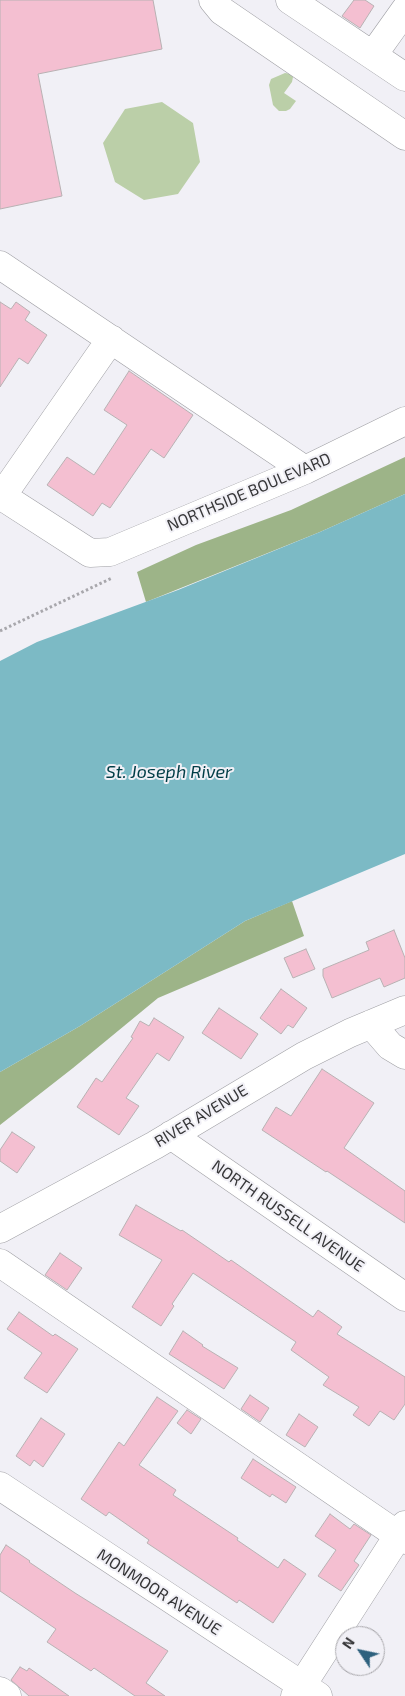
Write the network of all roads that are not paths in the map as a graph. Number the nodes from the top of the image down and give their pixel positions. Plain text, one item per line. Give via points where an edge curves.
1 (212, 0) edge
2 (290, 0) edge
3 (405, 10) edge
4 (373, 55) junction
5 (405, 76) edge
6 (405, 136) edge
7 (0, 265) edge
8 (111, 339) junction
9 (405, 421) edge
10 (305, 470) junction
11 (1, 495) edge
12 (405, 1010) edge
13 (371, 1024) junction
14 (405, 1055) edge
15 (171, 1135) junction
16 (0, 1228) edge
17 (0, 1262) edge
18 (405, 1296) edge
19 (0, 1486) edge
20 (403, 1533) edge
21 (0, 1692) edge
22 (305, 1692) edge
23 (7, 1696) edge

1 - 6 street via 222,11
2 - 4 street
3 - 4 street
4 - 5 street
7 - 8 street
8 - 10 street
8 - 11 street
9 - 10 street, NORTHSIDE BOULEVARD
10 - 11 street, NORTHSIDE BOULEVARD via 110,552 90,553
12 - 13 street, RIVER AVENUE
13 - 14 street via 390,1046
13 - 15 street, RIVER AVENUE via 304,1056
15 - 16 street, RIVER AVENUE
15 - 18 street, NORTH RUSSELL AVENUE
17 - 20 street
19 - 22 street, MONMOOR AVENUE
20 - 22 street
21 - 23 street

